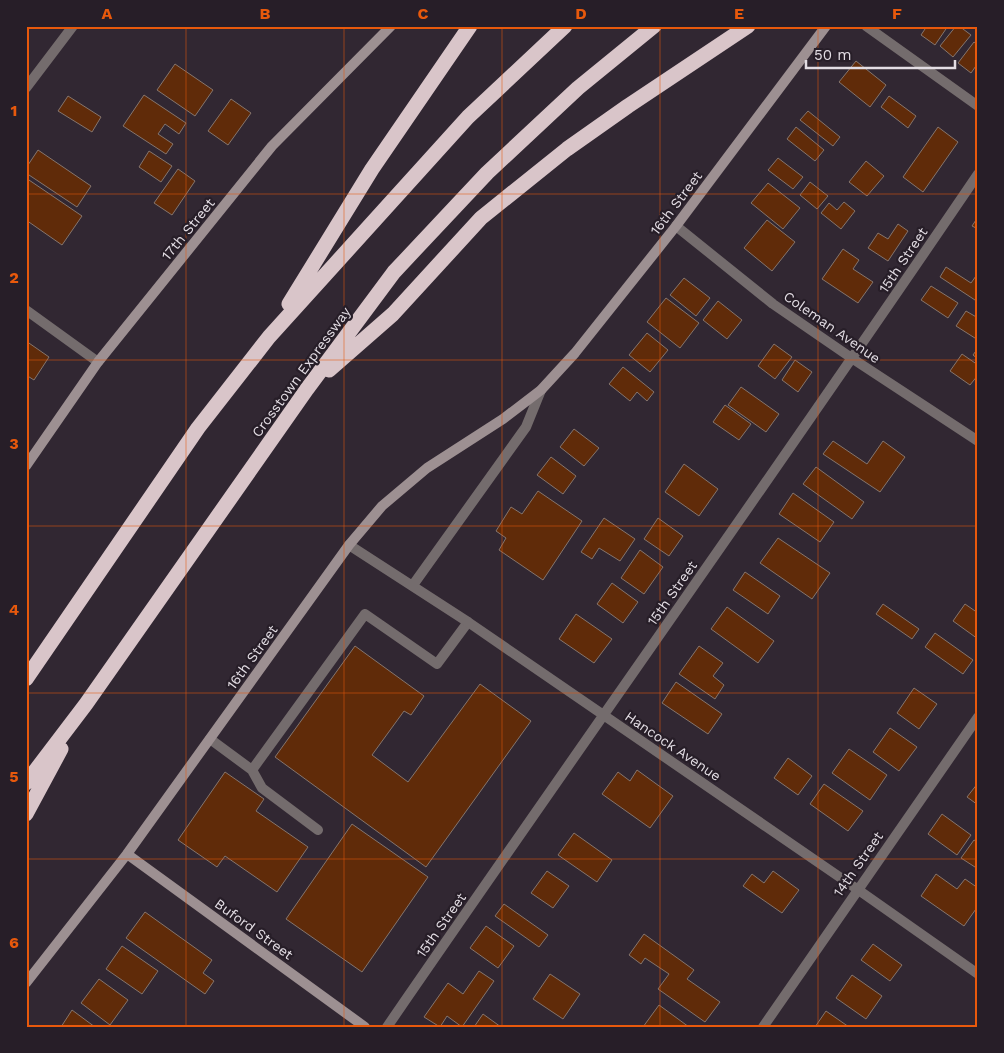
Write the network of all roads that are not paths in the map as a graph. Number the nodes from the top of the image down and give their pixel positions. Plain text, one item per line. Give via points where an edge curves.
1 (73, 26) edge
2 (391, 26) edge
3 (470, 26) edge
4 (565, 26) edge
5 (654, 26) edge
6 (748, 26) edge
7 (826, 26) edge
8 (866, 26) edge
9 (26, 88) edge
10 (978, 106) edge
11 (978, 174) edge
12 (676, 226) junction
13 (26, 310) edge
14 (269, 337) junction
15 (853, 359) junction
16 (98, 362) junction
17 (307, 389) junction
18 (541, 390) junction
19 (978, 441) edge
20 (26, 466) edge
21 (349, 545) junction
22 (413, 585) junction
23 (468, 622) junction
24 (26, 678) edge
25 (86, 704) junction
26 (603, 715) junction
27 (978, 717) edge
28 (210, 739) junction
29 (252, 770) junction
30 (26, 783) edge
31 (26, 814) edge
32 (318, 830) dead end
33 (127, 854) junction
34 (857, 889) junction
35 (978, 974) edge
36 (26, 983) edge
37 (364, 1027) edge
38 (387, 1027) edge
39 (763, 1027) edge

1 - 9 street
2 - 16 main road, 17th Street via 272,146
3 - 14 highway via 372,169
4 - 14 highway via 468,117
5 - 17 highway, Crosstown Expressway via 578,88 487,173 394,272
6 - 17 highway via 567,149 481,218 393,314
7 - 12 main road, 16th Street
8 - 10 street
11 - 15 street, 15th Street
12 - 15 street, Coleman Avenue via 773,304
12 - 18 main road, 16th Street via 575,353
13 - 16 street
14 - 24 highway via 198,428
15 - 19 street, Coleman Avenue
15 - 26 street, 15th Street
16 - 20 main road, 17th Street
17 - 25 highway, Crosstown Expressway
18 - 21 main road, 16th Street via 427,468 382,506
18 - 22 street, 16th Street via 526,427
21 - 22 street, Hancock Avenue
21 - 28 main road, 16th Street
22 - 23 street, Hancock Avenue
23 - 26 street, Hancock Avenue
23 - 29 street via 436,664 365,614
25 - 30 highway, Crosstown Expressway
25 - 31 highway
26 - 34 street, Hancock Avenue
26 - 38 street, 15th Street
27 - 34 street, 14th Street
28 - 29 street
28 - 33 main road, 16th Street
29 - 32 street via 262,788
33 - 36 main road, 16th Street
33 - 37 main road, Buford Street
34 - 35 street, Hancock Avenue
34 - 39 street, 14th Street

